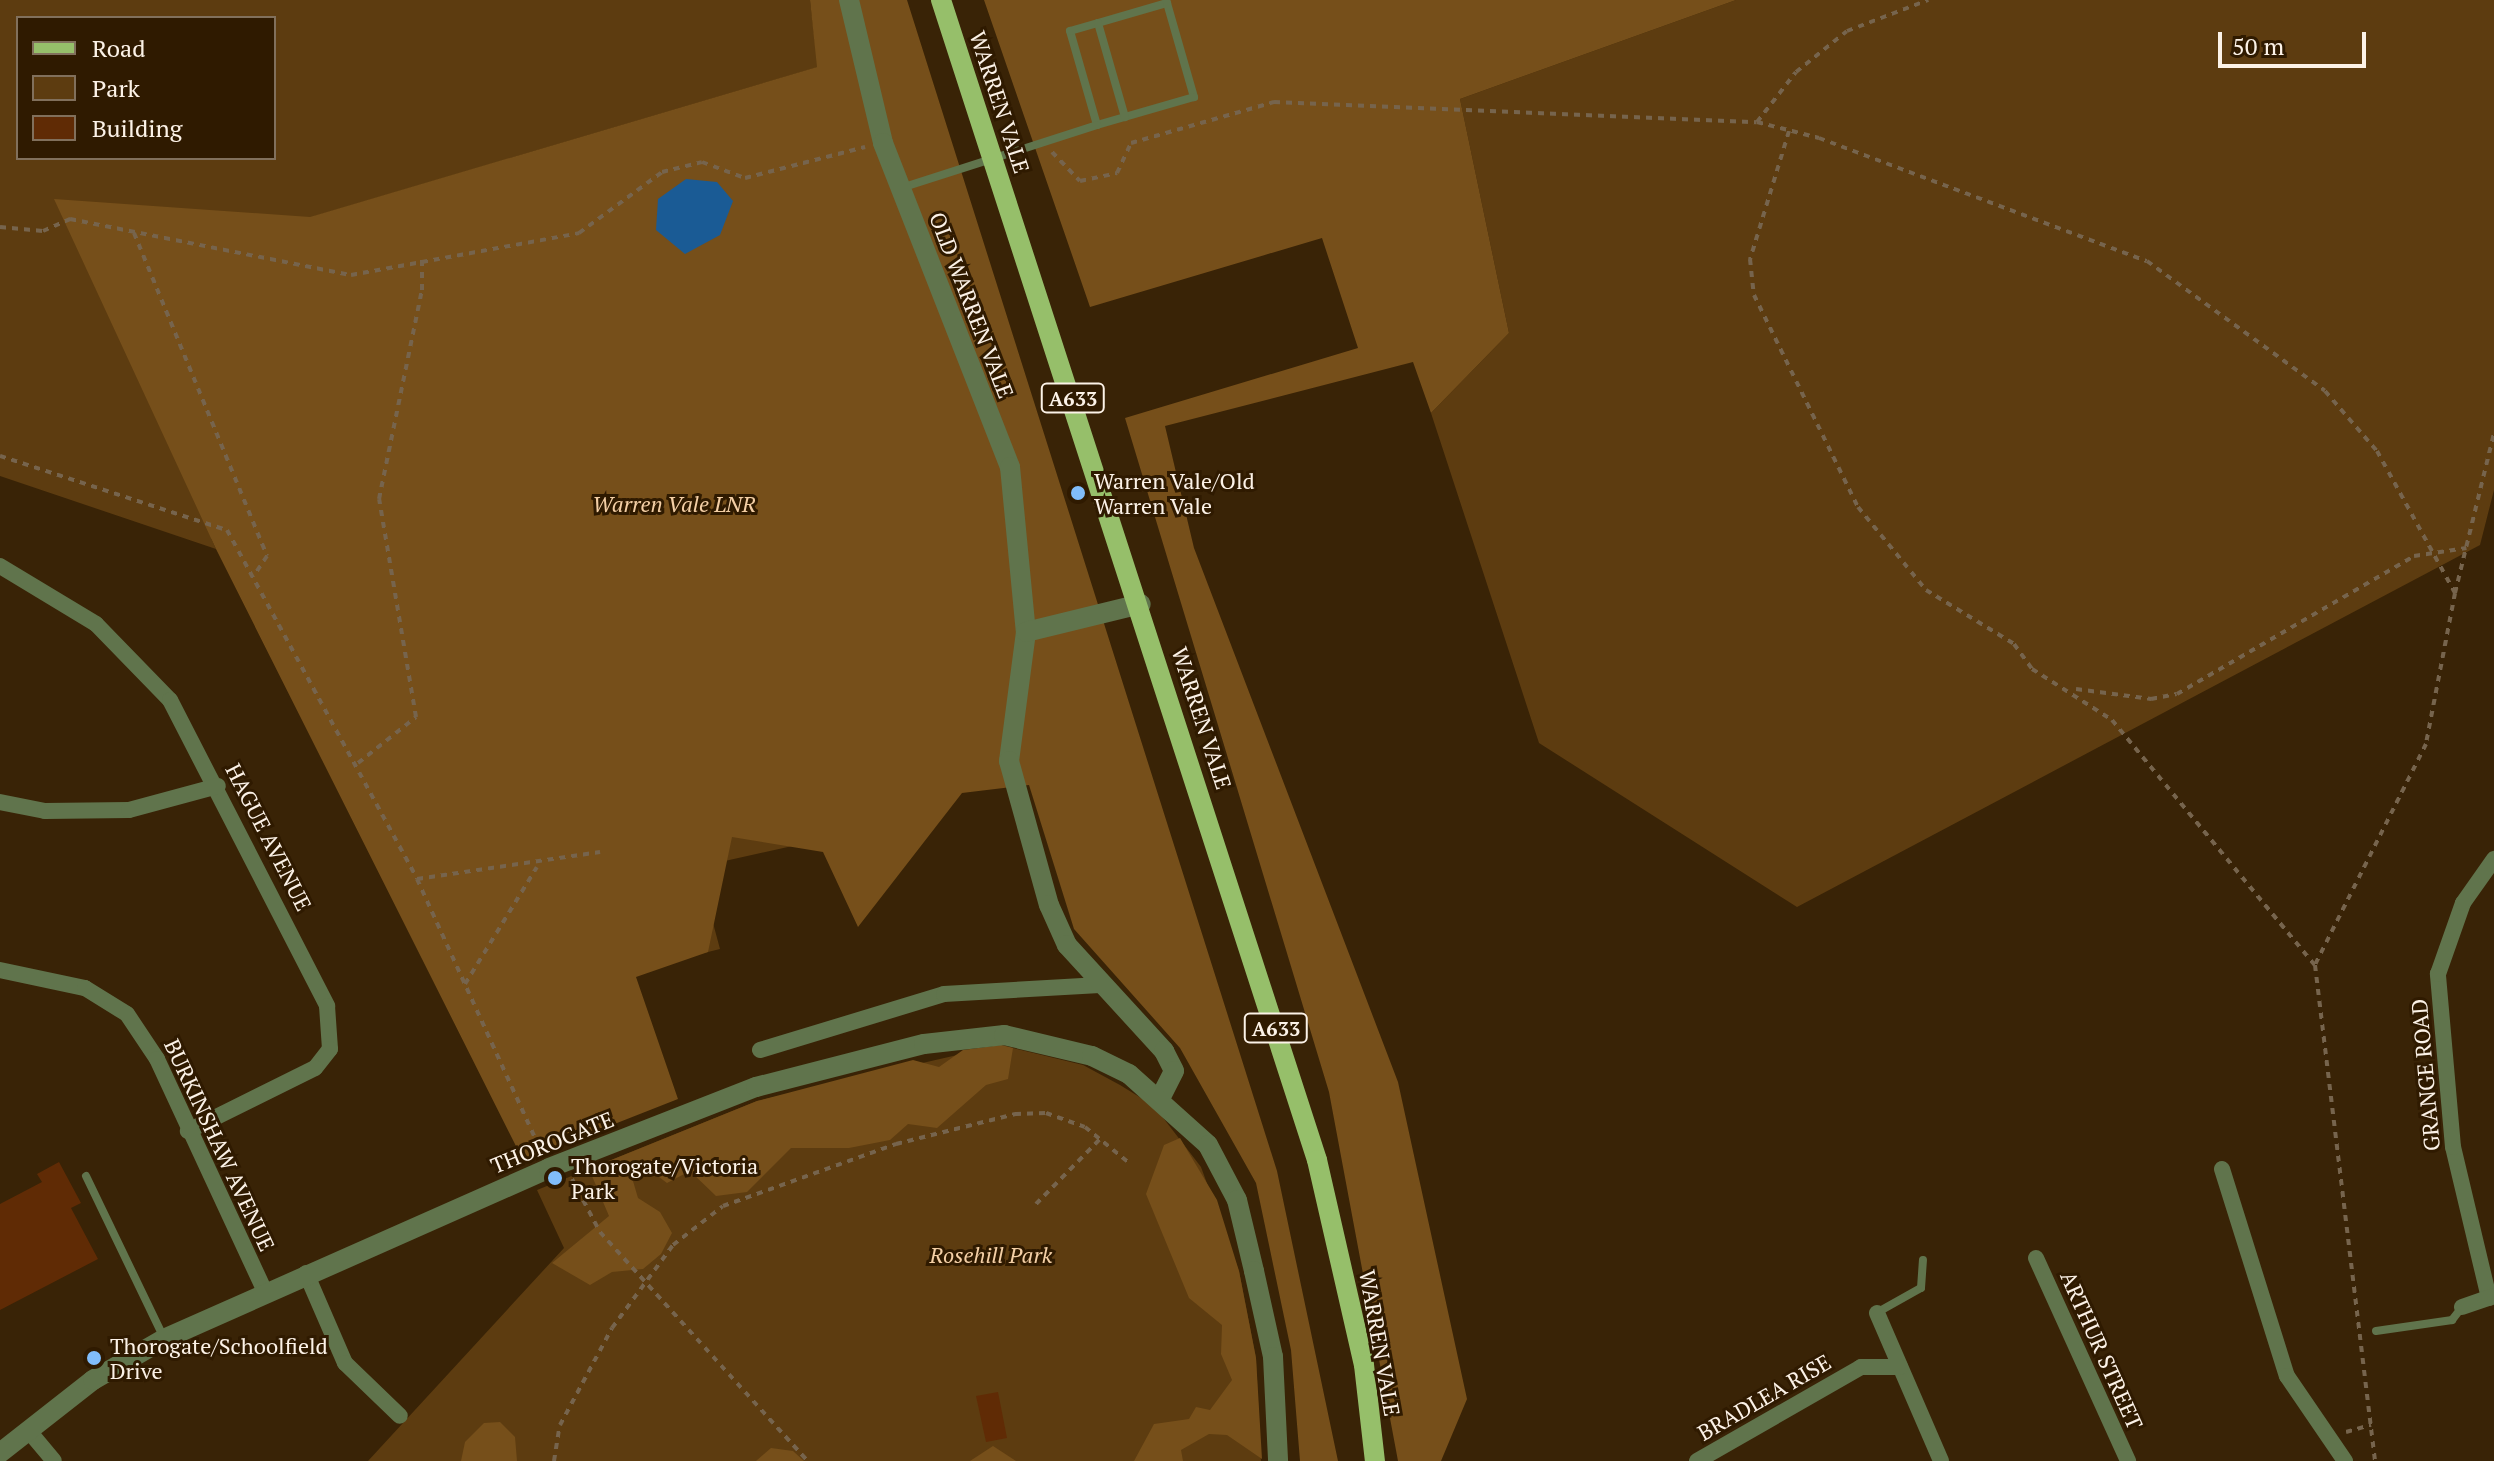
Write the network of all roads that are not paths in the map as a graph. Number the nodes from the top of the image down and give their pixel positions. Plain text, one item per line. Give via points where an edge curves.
1 (849, 0) edge
2 (941, 0) edge
3 (1098, 23) junction
4 (1125, 117) junction
5 (1097, 125) junction
6 (901, 188) junction
7 (0, 566) edge
8 (1141, 604) junction
9 (1026, 632) junction
10 (218, 786) junction
11 (0, 802) edge
12 (2494, 859) edge
13 (0, 970) edge
14 (1100, 985) junction
15 (760, 1050) dead end
16 (1161, 1097) junction
17 (188, 1131) junction
18 (2222, 1169) dead end
19 (86, 1176) dead end
20 (2036, 1258) dead end
21 (1923, 1260) dead end
22 (306, 1273) junction
23 (265, 1292) junction
24 (2491, 1297) edge
25 (2462, 1307) joint
26 (1877, 1313) joint
27 (2376, 1331) dead end
28 (164, 1339) junction
29 (1900, 1367) junction
30 (400, 1416) dead end
31 (28, 1430) junction
32 (0, 1453) edge
33 (54, 1461) edge
34 (1278, 1461) edge
35 (1375, 1461) edge
36 (1697, 1461) edge
37 (1941, 1461) edge
38 (2128, 1461) edge
39 (2345, 1461) edge

1 - 6 street, OLD WARREN VALE via 883,143
2 - 8 main road, WARREN VALE / A633
3 - 4 lane
3 - 4 lane via 1167,3 1194,97
3 - 5 lane via 1070,31
4 - 5 lane
5 - 6 lane
6 - 9 street, OLD WARREN VALE via 1010,467
7 - 10 street, HAGUE AVENUE via 55,594 148,674
8 - 9 street
8 - 35 main road, WARREN VALE / A633 via 1317,1160 1364,1365
9 - 14 street, OLD WARREN VALE via 1009,761 1049,905 1067,945
10 - 11 street via 129,810 45,811
10 - 17 street, HAGUE AVENUE via 327,1006 330,1049 300,1077
12 - 24 street, GRANGE ROAD via 2463,903 2438,974 2453,1147
13 - 17 street, BURKINSHAW AVENUE via 85,988 127,1014
14 - 15 street via 944,994
14 - 16 street, OLD WARREN VALE via 1164,1051 1174,1071
16 - 22 street, THOROGATE via 1092,1056 1004,1035 924,1044 756,1087
16 - 34 street via 1208,1145 1237,1200 1273,1357
17 - 23 street, BURKINSHAW AVENUE
18 - 39 street via 2287,1376
19 - 28 lane
20 - 38 street, ARTHUR STREET
21 - 26 lane via 1921,1288
22 - 23 street, THOROGATE
22 - 30 street via 345,1363
23 - 28 street, THOROGATE
24 - 25 street, GRANGE ROAD
25 - 27 lane, GRANGE ROAD via 2452,1320
26 - 29 street
28 - 31 street, THOROGATE
29 - 36 street, BRADLEA RISE via 1861,1367
29 - 37 street
31 - 32 street, THOROGATE
31 - 33 street

